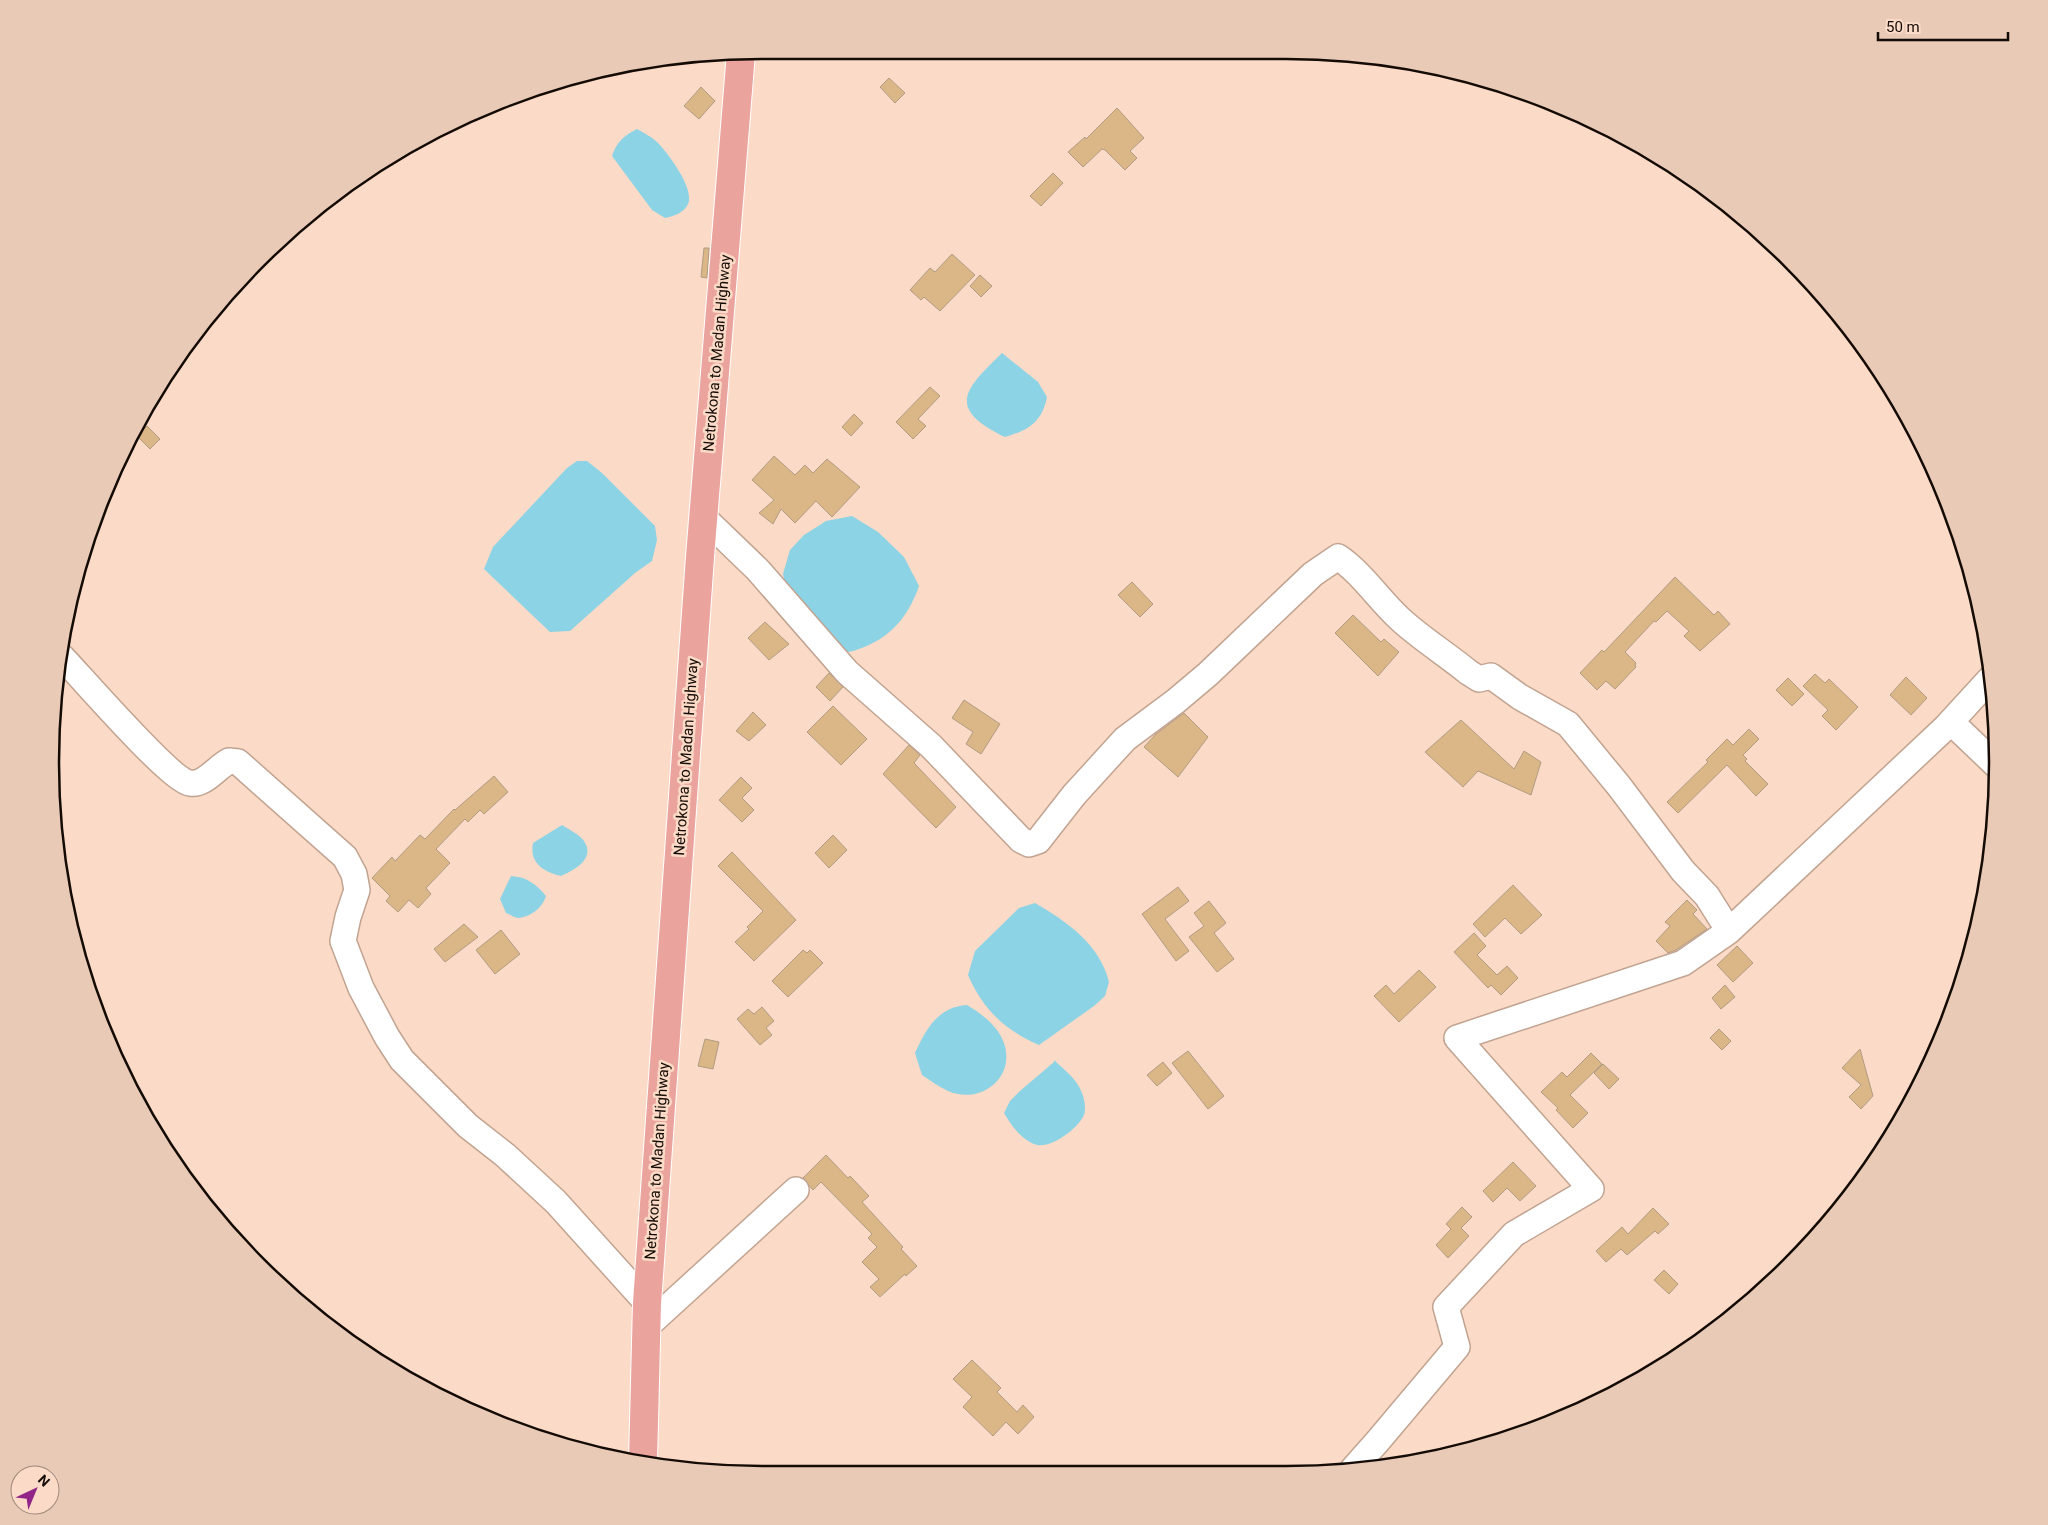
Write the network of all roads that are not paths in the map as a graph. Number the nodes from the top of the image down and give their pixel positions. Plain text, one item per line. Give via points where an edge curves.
1 (740, 59) edge
2 (703, 517) junction
3 (67, 661) edge
4 (1985, 685) edge
5 (1951, 722) junction
6 (1989, 758) edge
7 (1729, 931) junction
8 (796, 1190) dead end
9 (647, 1315) junction
10 (643, 1456) edge
11 (1358, 1462) edge

1 - 2 main road, Netrokona to Madan Highway
2 - 7 street via 758,570 847,672 931,746 1021,840 1029,844 1038,841 1125,739 1208,674 1313,574 1338,557 1350,565 1402,621 1468,672 1479,679 1491,676 1568,724 1683,871 1707,896
2 - 9 main road, Netrokona to Madan Highway
3 - 9 street via 140,740 183,780 203,781 229,761 238,762 345,857 354,874 357,890 343,941 361,988 402,1060 468,1126 556,1202
4 - 5 street
5 - 6 street
5 - 7 street
7 - 11 street via 1683,963 1457,1038 1591,1189 1514,1234 1446,1306 1457,1347
8 - 9 street via 695,1280
9 - 10 main road, Netrokona to Madan Highway

